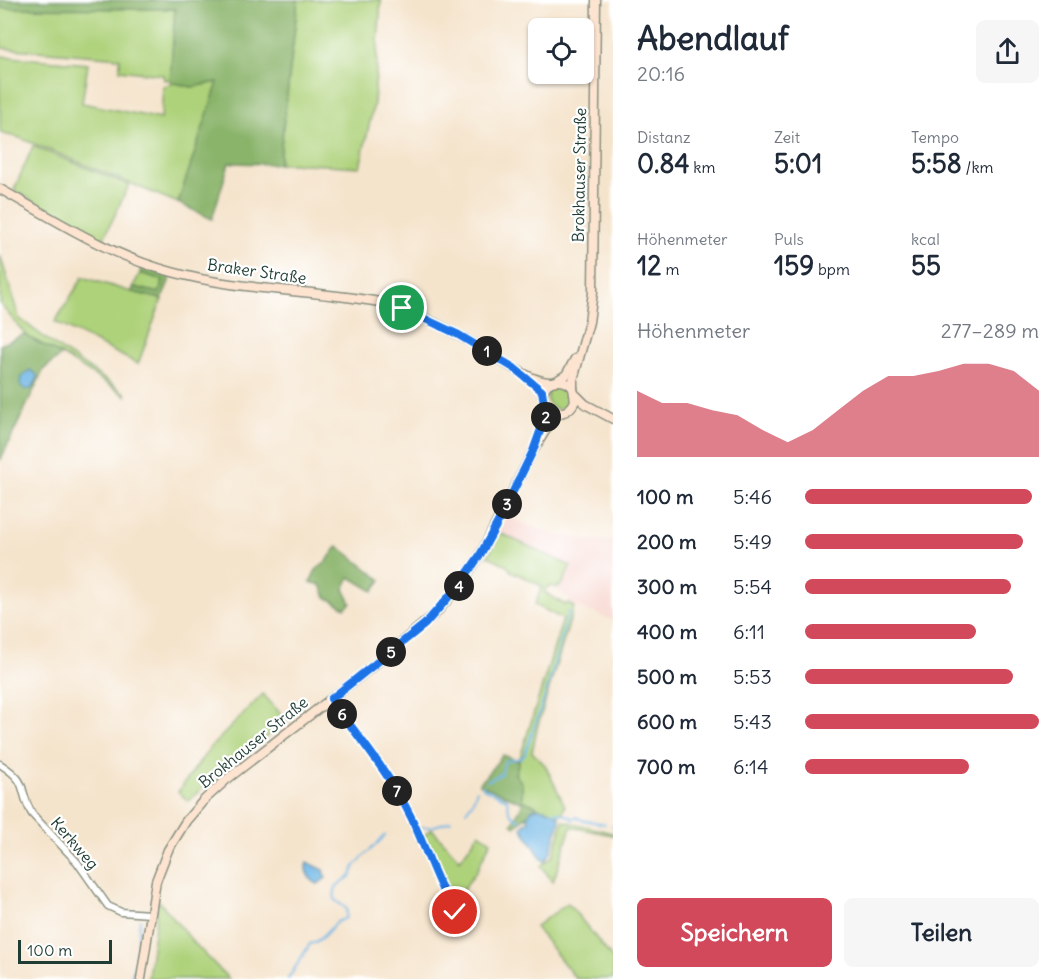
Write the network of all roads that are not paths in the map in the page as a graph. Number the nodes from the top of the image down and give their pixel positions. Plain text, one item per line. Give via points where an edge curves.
1 (596, 0) edge
2 (0, 189) edge
3 (582, 349) junction
4 (514, 368) junction
5 (555, 381) junction
6 (574, 392) junction
7 (543, 395) junction
8 (546, 406) junction
9 (570, 409) junction
10 (560, 413) junction
11 (611, 418) edge
12 (533, 451) junction
13 (331, 699) junction
14 (0, 764) edge
15 (455, 912) dead end
16 (150, 915) junction
17 (141, 979) edge

1 - 3 street, Brokhauser Straße via 592,292
2 - 4 street, Braker Straße via 94,242 156,267 215,281 390,304 457,334
3 - 5 street, Brokhauser Straße via 568,373
3 - 6 street, Brokhauser Straße via 573,380
4 - 5 street, Braker Straße via 543,382
4 - 7 street, Braker Straße
5 - 6 street via 567,382
5 - 7 street
6 - 9 street
6 - 11 street via 581,401
7 - 8 street
8 - 10 street
8 - 12 street, Brokhauser Straße
9 - 10 street
9 - 11 street
10 - 12 street, Brokhauser Straße
12 - 13 street, Brokhauser Straße via 484,547 453,594 413,634
13 - 15 street via 411,816
13 - 16 street, Brokhauser Straße via 226,780 192,814 168,850 156,881
14 - 16 street, Kerkweg via 21,781 32,814 77,862 104,902 121,912
16 - 17 street, Brokhauser Straße

